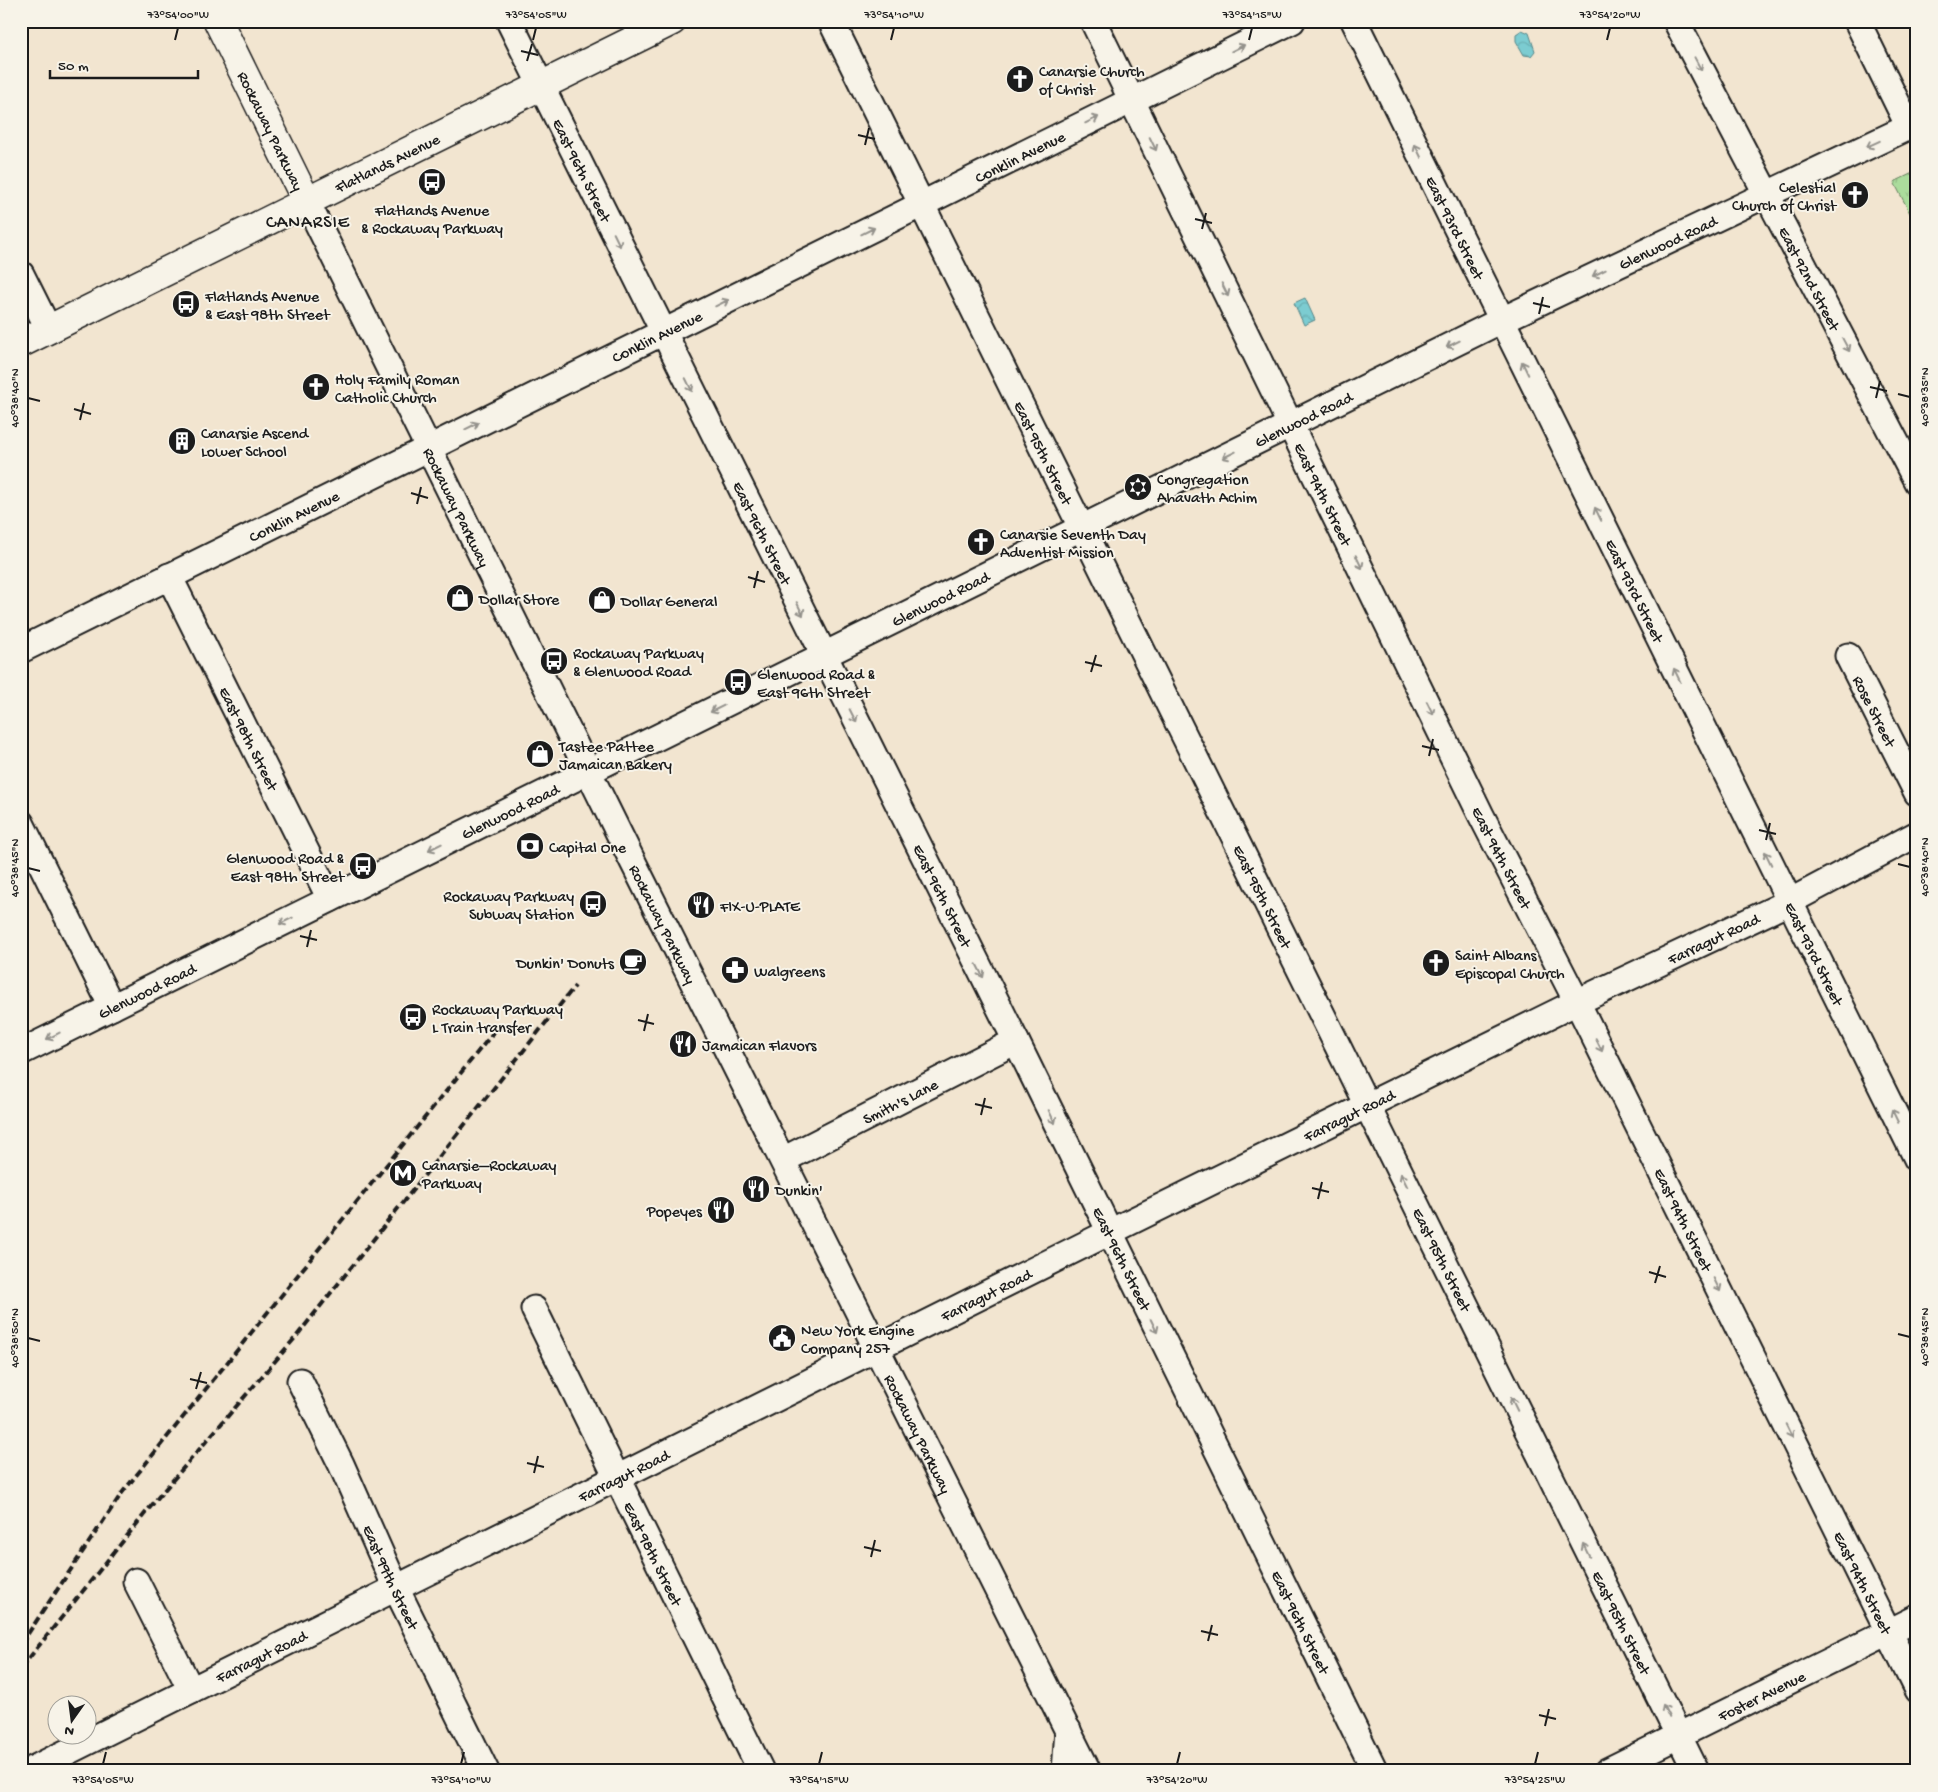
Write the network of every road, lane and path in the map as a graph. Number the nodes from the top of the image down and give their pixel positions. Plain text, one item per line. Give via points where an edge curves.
1 (218, 21) edge
2 (509, 21) edge
3 (672, 21) edge
4 (831, 21) edge
5 (1093, 21) edge
6 (1292, 21) edge
7 (1354, 21) edge
8 (1676, 21) edge
9 (1857, 21) edge
10 (541, 86) junction
11 (1132, 100) junction
12 (1913, 125) edge
13 (1766, 194) junction
14 (307, 202) junction
15 (922, 205) junction
16 (21, 274) edge
17 (1502, 320) junction
18 (49, 330) junction
19 (663, 332) junction
20 (21, 343) edge
21 (1291, 424) junction
22 (429, 448) junction
23 (1917, 482) edge
24 (1081, 528) junction
25 (169, 576) junction
26 (21, 650) edge
27 (1848, 656) dead end
28 (823, 657) junction
29 (589, 771) junction
30 (1917, 793) edge
31 (21, 823) edge
32 (1917, 834) edge
33 (330, 899) junction
34 (1790, 902) junction
35 (1577, 1002) junction
36 (112, 1007) junction
37 (1016, 1041) junction
38 (21, 1052) edge
39 (1367, 1106) junction
40 (1917, 1159) edge
41 (783, 1160) junction
42 (1108, 1233) junction
43 (534, 1309) dead end
44 (877, 1348) junction
45 (300, 1381) dead end
46 (616, 1477) junction
47 (136, 1580) dead end
48 (396, 1588) junction
49 (1917, 1618) edge
50 (1888, 1632) junction
51 (191, 1690) junction
52 (1917, 1690) edge
53 (1068, 1728) junction
54 (1678, 1736) junction
55 (30, 1771) edge
56 (486, 1771) edge
57 (761, 1771) edge
58 (1066, 1771) edge
59 (1088, 1771) edge
60 (1374, 1771) edge
61 (1608, 1771) edge
62 (1696, 1771) edge

1 - 14 main road, Rockaway Parkway
2 - 10 street, East 96th Street
3 - 10 main road, Flatlands Avenue
4 - 15 street, East 95th Street
5 - 11 street, East 94th Street
11 -> 6 street, Conklin Avenue
17 -> 7 street, East 93rd Street
8 -> 13 street, East 92nd Street
9 - 12 street
10 - 14 main road, Flatlands Avenue
10 -> 19 street, East 96th Street
15 -> 11 street, Conklin Avenue
11 -> 21 street, East 94th Street
12 -> 13 street, Glenwood Road
13 -> 17 street, Glenwood Road
13 -> 23 street, East 92nd Street
14 - 18 main road, Flatlands Avenue
14 - 22 street, Rockaway Parkway
19 -> 15 street, Conklin Avenue
15 - 24 street, East 95th Street
16 - 18 street
17 -> 21 street, Glenwood Road
34 -> 17 street, East 93rd Street
18 - 20 main road, Flatlands Avenue
22 -> 19 street, Conklin Avenue
19 -> 28 street, East 96th Street
21 -> 24 street, Glenwood Road
21 -> 35 street, East 94th Street via 1481,815
22 - 25 street, Conklin Avenue
22 - 29 street, Rockaway Parkway
24 - 28 street, Glenwood Road
24 - 39 street, East 95th Street
25 - 26 street, Conklin Avenue
25 - 33 street, East 98th Street
27 - 30 street, Rose Street
28 -> 29 street, Glenwood Road
28 -> 37 street, East 96th Street
29 -> 33 street, Glenwood Road
29 - 41 street, Rockaway Parkway
31 - 36 street
32 - 34 street, Farragut Road
33 -> 36 street, Glenwood Road
34 - 35 street, Farragut Road
40 -> 34 street, East 93rd Street
35 - 39 street, Farragut Road
35 -> 50 street, East 94th Street
36 -> 38 street, Glenwood Road
37 - 41 street, Smith's Lane
37 -> 42 street, East 96th Street
39 - 42 street, Farragut Road
54 -> 39 street, East 95th Street
41 - 44 street, Rockaway Parkway
42 - 44 street, Farragut Road
42 -> 60 street, East 96th Street
43 - 46 street, East 98th Street
44 - 46 street, Farragut Road
44 - 53 street, Rockaway Parkway
45 - 48 street, East 99th Street
46 - 48 street, Farragut Road
46 - 57 street, East 98th Street
47 - 51 street
48 - 51 street, Farragut Road
48 - 56 street, East 99th Street
49 - 50 street, Foster Avenue
50 - 52 street, East 94th Street
50 - 54 street, Foster Avenue
51 - 55 street, Farragut Road
53 - 58 street
53 - 59 street, Rockaway Parkway
54 - 61 street, Foster Avenue
54 - 62 street, East 95th Street

